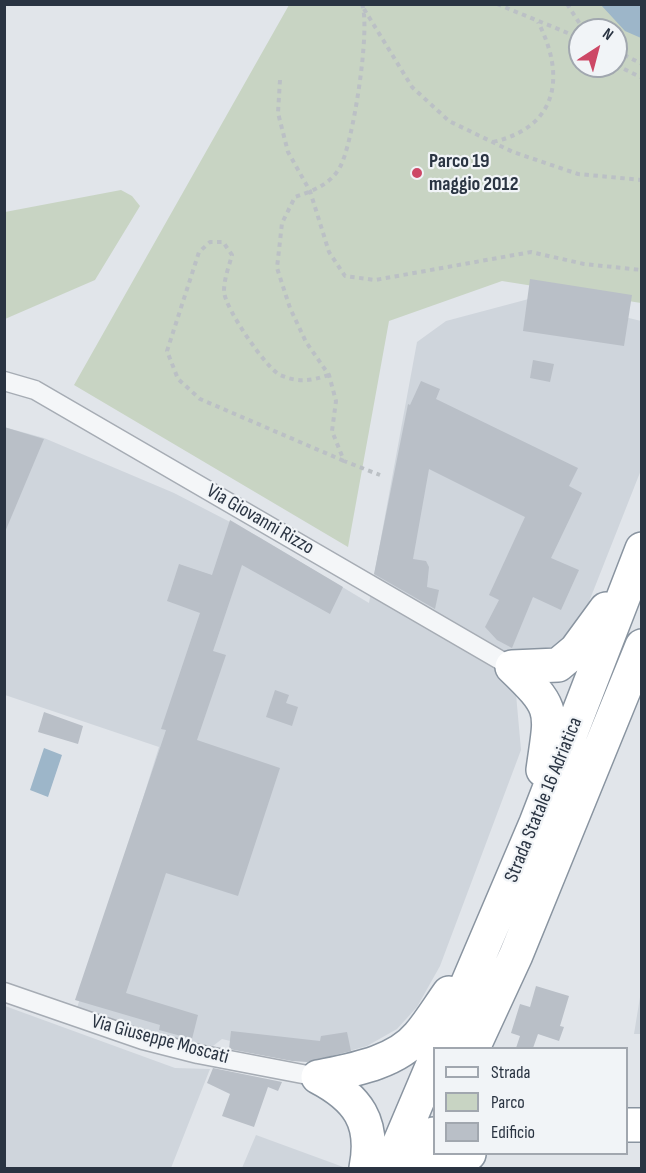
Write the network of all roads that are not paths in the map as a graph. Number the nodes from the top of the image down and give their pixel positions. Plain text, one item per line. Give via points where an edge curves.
1 (4, 381) edge
2 (642, 548) edge
3 (642, 646) edge
4 (512, 667) junction
5 (536, 823) junction
6 (487, 940) junction
7 (516, 955) junction
8 (4, 992) edge
9 (440, 1047) edge
10 (473, 1047) edge
11 (486, 1047) edge
12 (433, 1067) edge
13 (318, 1077) junction
14 (433, 1138) edge
15 (468, 1155) edge
16 (366, 1168) edge
17 (389, 1168) edge
18 (419, 1168) edge
19 (449, 1168) edge

1 - 4 street, Via Giovanni Rizzo via 35,390
2 - 4 highway via 601,618 576,650 558,665
2 - 5 highway, Strada Statale 16 Adriatica
3 - 7 highway, Strada Statale 16 Adriatica
4 - 5 highway via 539,693 550,716
5 - 6 highway, Strada Statale 16 Adriatica
6 - 9 highway, Strada Statale 16 Adriatica
6 - 13 highway via 418,1036 390,1057
7 - 10 highway, Strada Statale 16 Adriatica
7 - 11 highway
8 - 13 street, Via Giuseppe Moscati via 143,1040
12 - 17 highway
13 - 16 highway via 357,1104 367,1131
14 - 18 highway
15 - 19 highway

